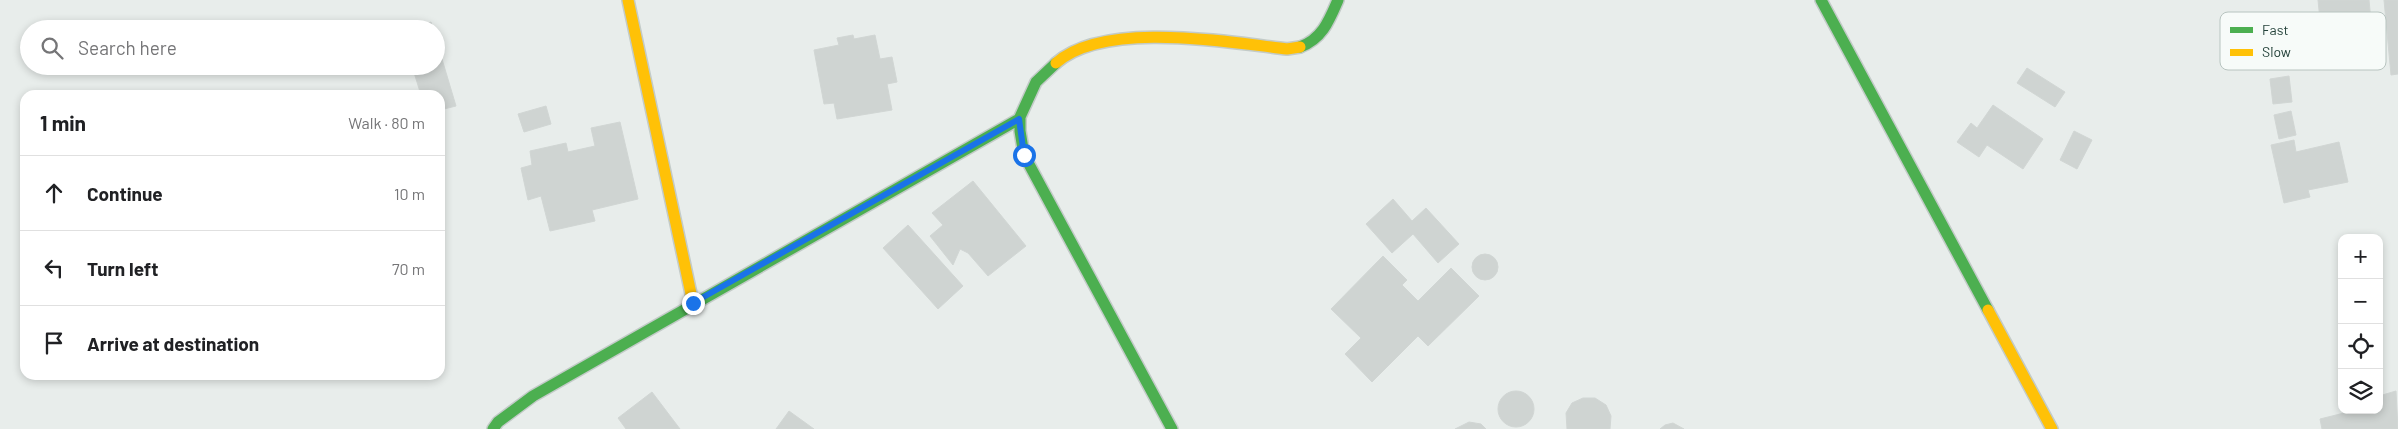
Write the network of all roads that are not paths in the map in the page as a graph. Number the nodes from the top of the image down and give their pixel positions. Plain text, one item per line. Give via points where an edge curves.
1 (628, 0) edge
2 (1338, 0) edge
3 (1821, 0) edge
4 (1019, 119) junction
5 (693, 303) junction
6 (494, 429) edge
7 (1172, 429) edge
8 (2052, 429) edge

1 - 5 street
2 - 4 street via 1319,37 1305,48 1287,50 1152,36 1104,42 1066,54 1034,83
3 - 8 street
4 - 5 street
4 - 7 street via 1024,155
5 - 6 street via 533,396 498,422

